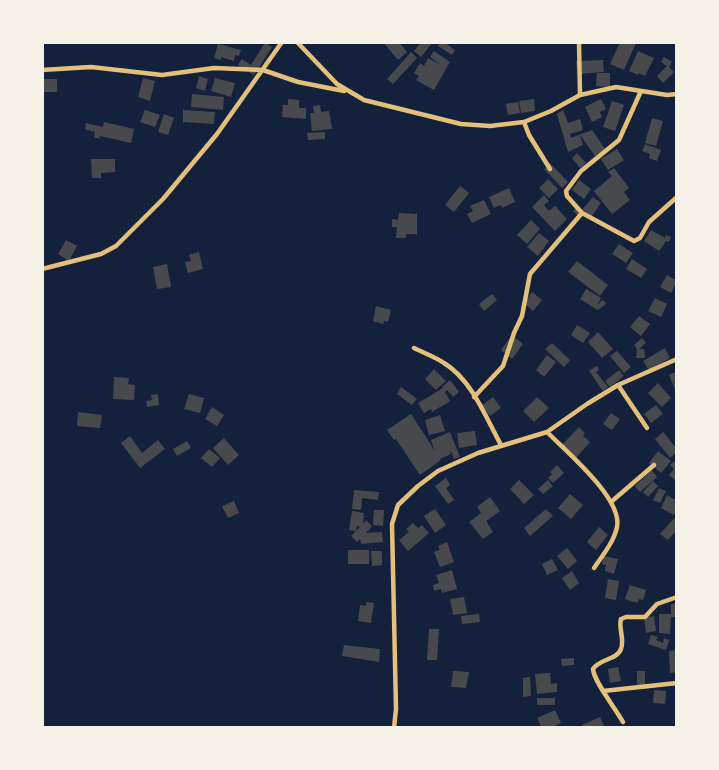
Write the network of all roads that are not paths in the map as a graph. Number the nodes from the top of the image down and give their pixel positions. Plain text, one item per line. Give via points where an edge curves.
1 (282, 42) edge
2 (297, 42) edge
3 (579, 42) edge
4 (42, 70) edge
5 (262, 70) junction
6 (346, 91) junction
7 (641, 91) junction
8 (677, 94) edge
9 (580, 95) junction
10 (524, 122) junction
11 (550, 169) dead end
12 (677, 197) edge
13 (582, 213) junction
14 (42, 269) edge
15 (414, 348) dead end
16 (677, 359) edge
17 (618, 386) junction
18 (474, 397) junction
19 (647, 428) dead end
20 (547, 432) junction
21 (501, 445) junction
22 (654, 465) dead end
23 (611, 502) junction
24 (594, 568) dead end
25 (677, 597) edge
26 (677, 683) edge
27 (603, 691) junction
28 (623, 722) dead end
29 (394, 728) edge

1 - 5 street
2 - 6 street
3 - 9 street
4 - 5 street via 91,67 162,75 214,68
5 - 6 street
5 - 14 street via 163,199 116,246 101,254
6 - 10 street via 377,105 462,124
7 - 8 street
7 - 9 street via 616,87
7 - 13 street via 619,140 581,171 566,191
9 - 10 street
10 - 11 street
12 - 13 street via 650,222 637,241
13 - 18 street via 530,274 522,316 503,366
15 - 18 street via 454,370
16 - 17 street
17 - 19 street
17 - 20 street
18 - 21 street
20 - 21 street
20 - 23 street
21 - 29 street via 438,471 396,510 392,525
22 - 23 street
23 - 24 street via 618,520 617,530
25 - 27 street via 657,604 645,617 621,619 621,650 593,669
26 - 27 street
27 - 28 street

